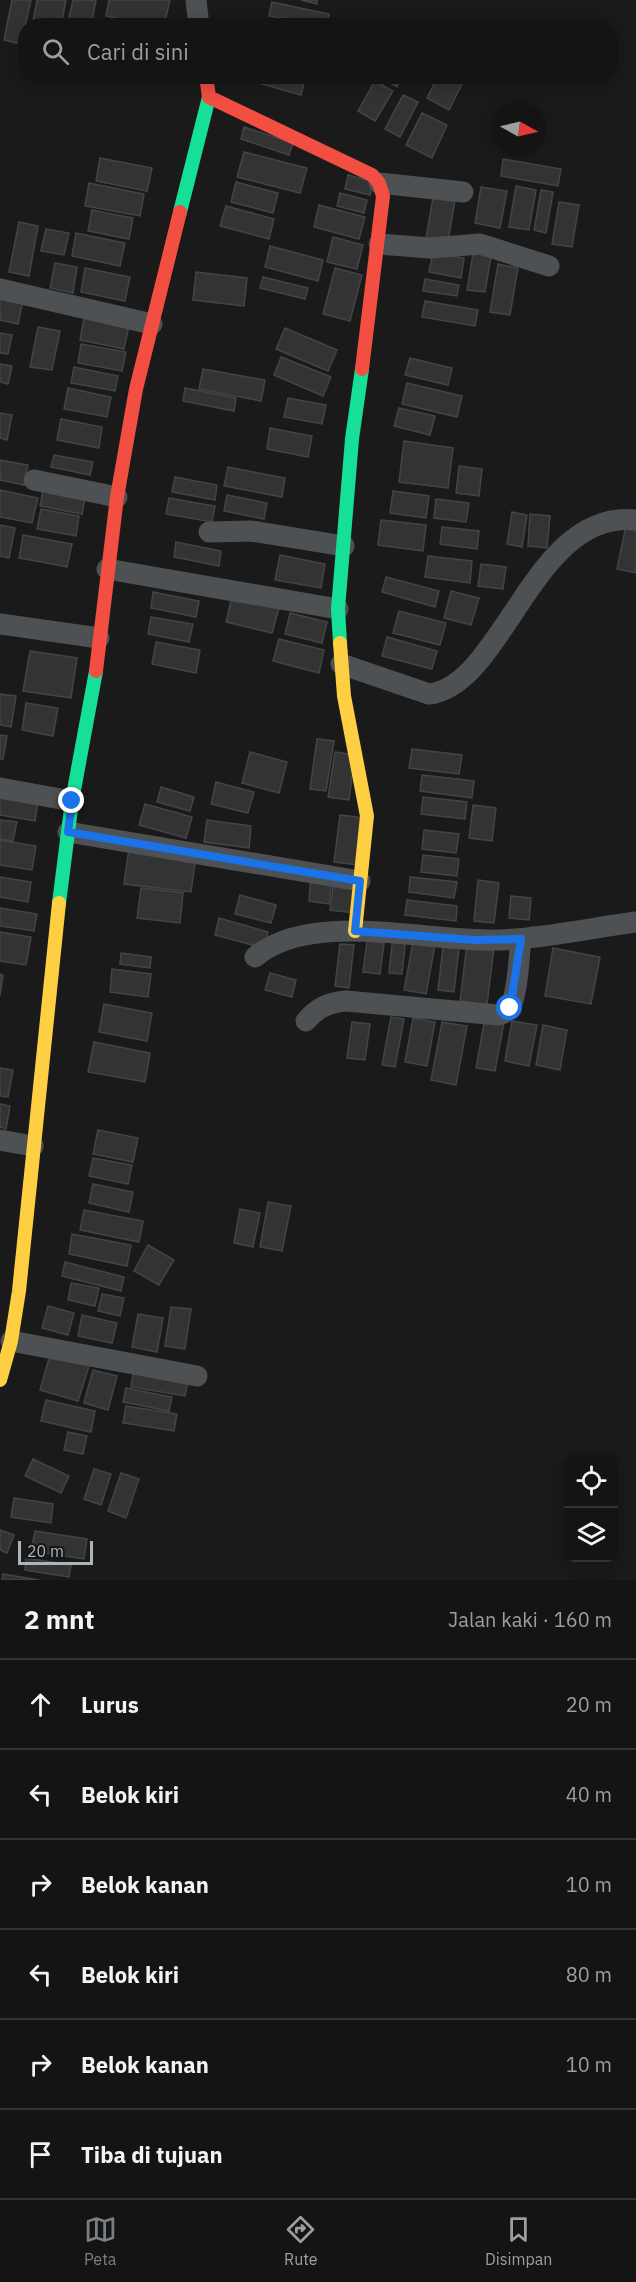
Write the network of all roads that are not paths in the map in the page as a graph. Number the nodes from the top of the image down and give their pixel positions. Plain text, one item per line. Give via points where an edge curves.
1 (196, 0) edge
2 (198, 18) edge
3 (207, 84) edge
4 (209, 97) junction
5 (379, 183) junction
6 (463, 192) dead end
7 (379, 244) junction
8 (549, 266) dead end
9 (0, 289) edge
10 (152, 324) junction
11 (34, 480) dead end
12 (117, 497) junction
13 (636, 520) edge
14 (209, 532) dead end
15 (344, 546) junction
16 (107, 569) junction
17 (338, 609) junction
18 (0, 624) edge
19 (99, 638) junction
20 (341, 664) junction
21 (0, 788) edge
22 (72, 801) junction
23 (68, 832) junction
24 (360, 881) junction
25 (636, 922) edge
26 (355, 931) junction
27 (521, 939) junction
28 (255, 957) dead end
29 (306, 1021) dead end
30 (0, 1140) edge
31 (33, 1146) junction
32 (11, 1341) junction
33 (197, 1376) dead end
34 (0, 1380) edge

1 - 2 street
3 - 4 street
4 - 5 street via 372,175
4 - 10 street
5 - 6 street
5 - 7 street via 383,196
7 - 8 street via 430,248 480,244
7 - 15 street via 352,439
9 - 10 street
10 - 12 street
11 - 12 street
12 - 16 street
13 - 20 street via 613,520 569,544 550,562 471,670 440,693 429,694
14 - 15 street via 257,531
15 - 17 street
16 - 17 street
16 - 19 street
17 - 20 street
18 - 19 street
19 - 22 street
20 - 24 street via 367,816
21 - 22 street
22 - 23 street
23 - 24 street
23 - 31 street
24 - 26 street
25 - 27 street
26 - 27 street via 474,940
26 - 28 street via 286,939
27 - 29 street via 514,992 505,1013 346,1001 327,1003
30 - 31 street
31 - 32 street
32 - 33 street
32 - 34 street

